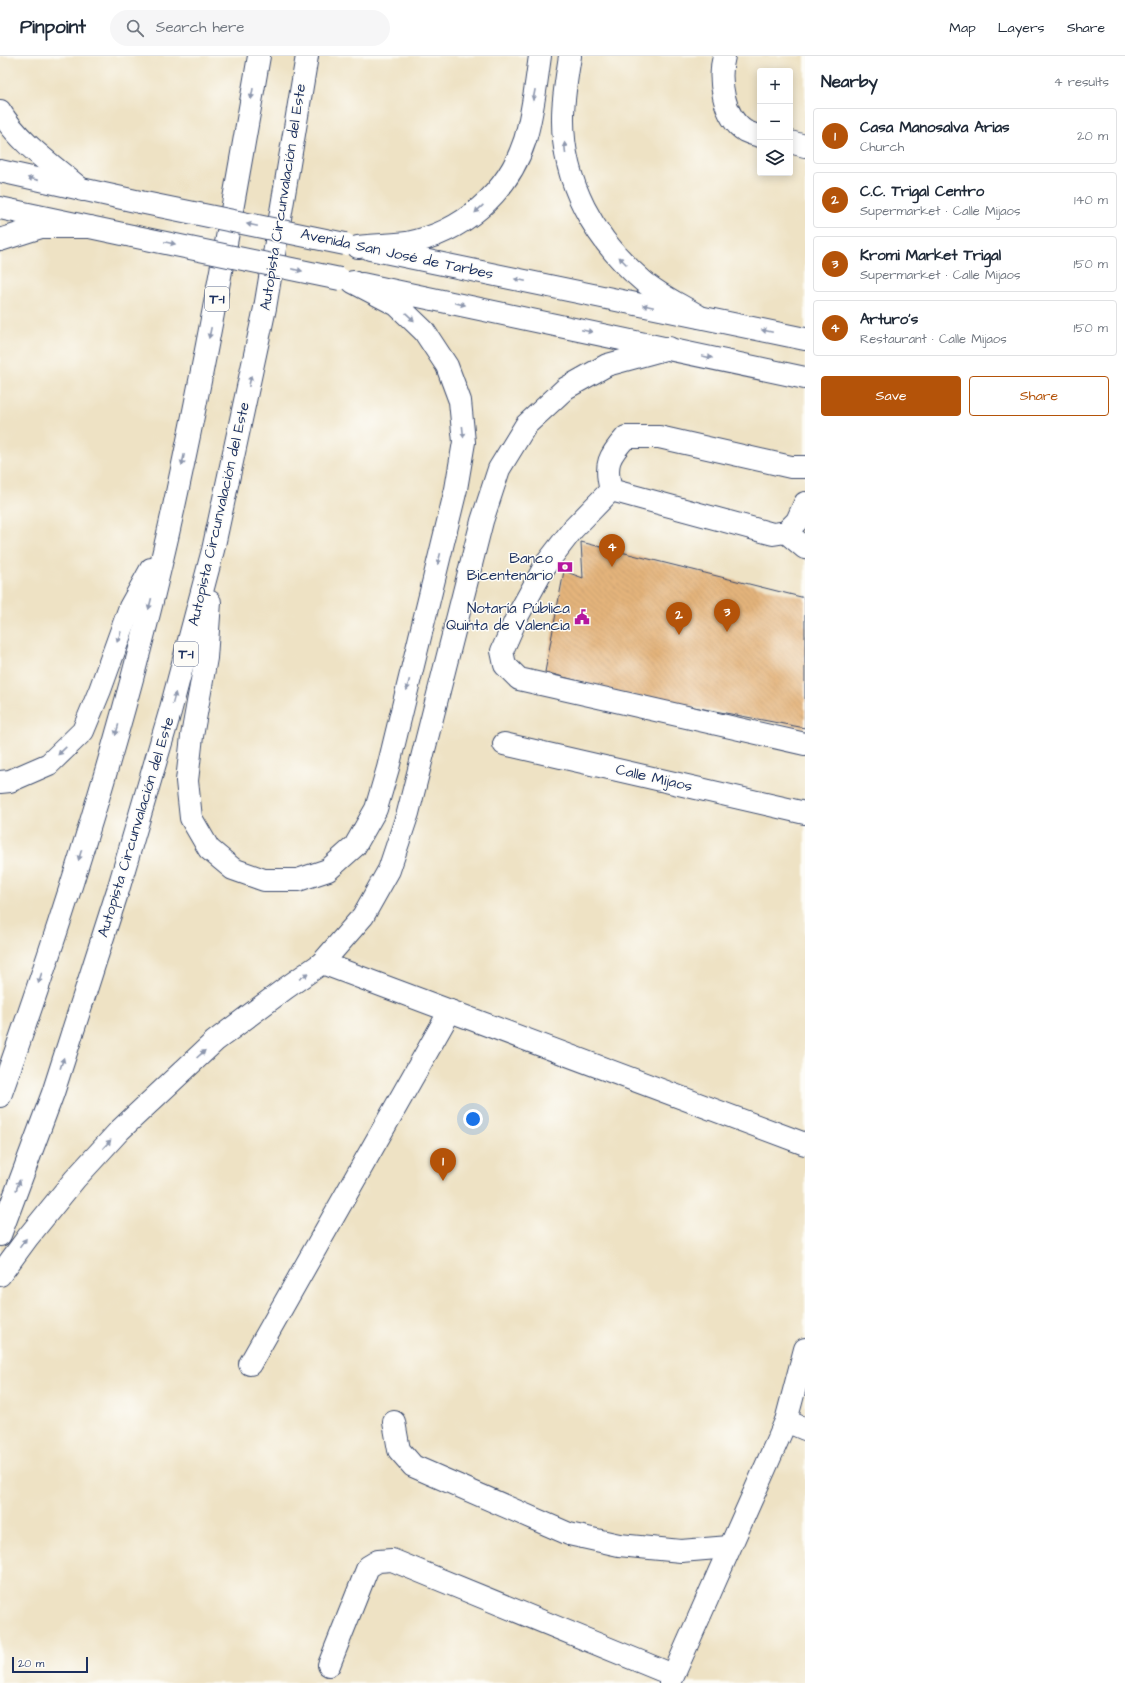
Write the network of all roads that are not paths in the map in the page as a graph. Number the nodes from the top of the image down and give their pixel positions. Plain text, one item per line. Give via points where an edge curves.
1 (259, 56) edge
2 (307, 56) edge
3 (540, 56) edge
4 (570, 56) edge
5 (724, 56) edge
6 (0, 111) edge
7 (757, 135) edge
8 (793, 143) edge
9 (805, 146) edge
10 (0, 171) edge
11 (82, 190) junction
12 (0, 208) edge
13 (90, 226) junction
14 (0, 240) edge
15 (352, 245) junction
16 (347, 280) junction
17 (700, 317) junction
18 (805, 339) edge
19 (669, 348) junction
20 (805, 378) edge
21 (805, 467) edge
22 (612, 490) junction
23 (805, 503) edge
24 (786, 532) junction
25 (166, 539) junction
26 (805, 548) edge
27 (213, 550) junction
28 (504, 744) dead end
29 (805, 744) edge
30 (0, 782) edge
31 (805, 813) edge
32 (322, 963) junction
33 (450, 1011) junction
34 (0, 1096) edge
35 (805, 1144) edge
36 (0, 1235) edge
37 (0, 1275) edge
38 (805, 1349) edge
39 (250, 1364) dead end
40 (394, 1422) dead end
41 (795, 1425) edge
42 (729, 1547) junction
43 (329, 1665) dead end
44 (672, 1679) edge

1 -> 25 main road, T-1 via 217,300
27 -> 2 main road, Autopista Circunvalación del Este / T-1 via 265,308
3 -> 15 main road via 525,140 506,181 477,212 444,232 407,242
17 -> 4 main road via 644,281 610,248 583,208 567,162 562,117
5 - 7 main road via 722,76 730,112 746,131
6 - 11 main road via 7,123 36,152
8 - 9 main road
11 -> 10 main road, Avenida San José de Tarbes
15 -> 11 main road, Avenida San José de Tarbes, bridge
12 - 13 main road
13 - 14 main road via 41,227
13 -> 16 main road, bridge
17 -> 15 main road, Avenida San José de Tarbes
16 -> 19 main road
16 -> 27 main road via 397,305 424,331 447,366 460,401 464,442 454,496 376,809 355,846 328,870 298,880 264,880 234,869 209,849 192,818 186,781 206,658
18 -> 17 main road, Avenida San José de Tarbes
19 -> 20 main road
19 - 32 main road via 607,365 566,388 526,425 499,469 482,521 408,813 390,870 363,916
21 - 22 main road via 791,467 659,438 626,437 610,455 608,477
22 - 24 main road via 773,534
22 - 29 main road via 573,529 546,564 502,651 505,665 519,679
23 - 24 main road via 796,521
24 - 26 main road
25 -> 30 main road via 130,607 83,731 49,764 10,781
25 -> 34 main road, T-1 via 126,700 74,876
36 -> 27 main road, Autopista Circunvalación del Este / T-1 via 53,1093 118,890 170,712
28 - 31 main road, Calle Mijaos
32 - 33 main road
37 -> 32 main road via 75,1179 120,1130 215,1041
33 - 35 main road
33 - 39 main road
38 - 41 main road
40 - 42 main road via 399,1450 413,1466 569,1534 619,1545 681,1551
41 - 42 main road
42 - 44 main road
43 - 44 main road via 368,1567 378,1561 392,1560

